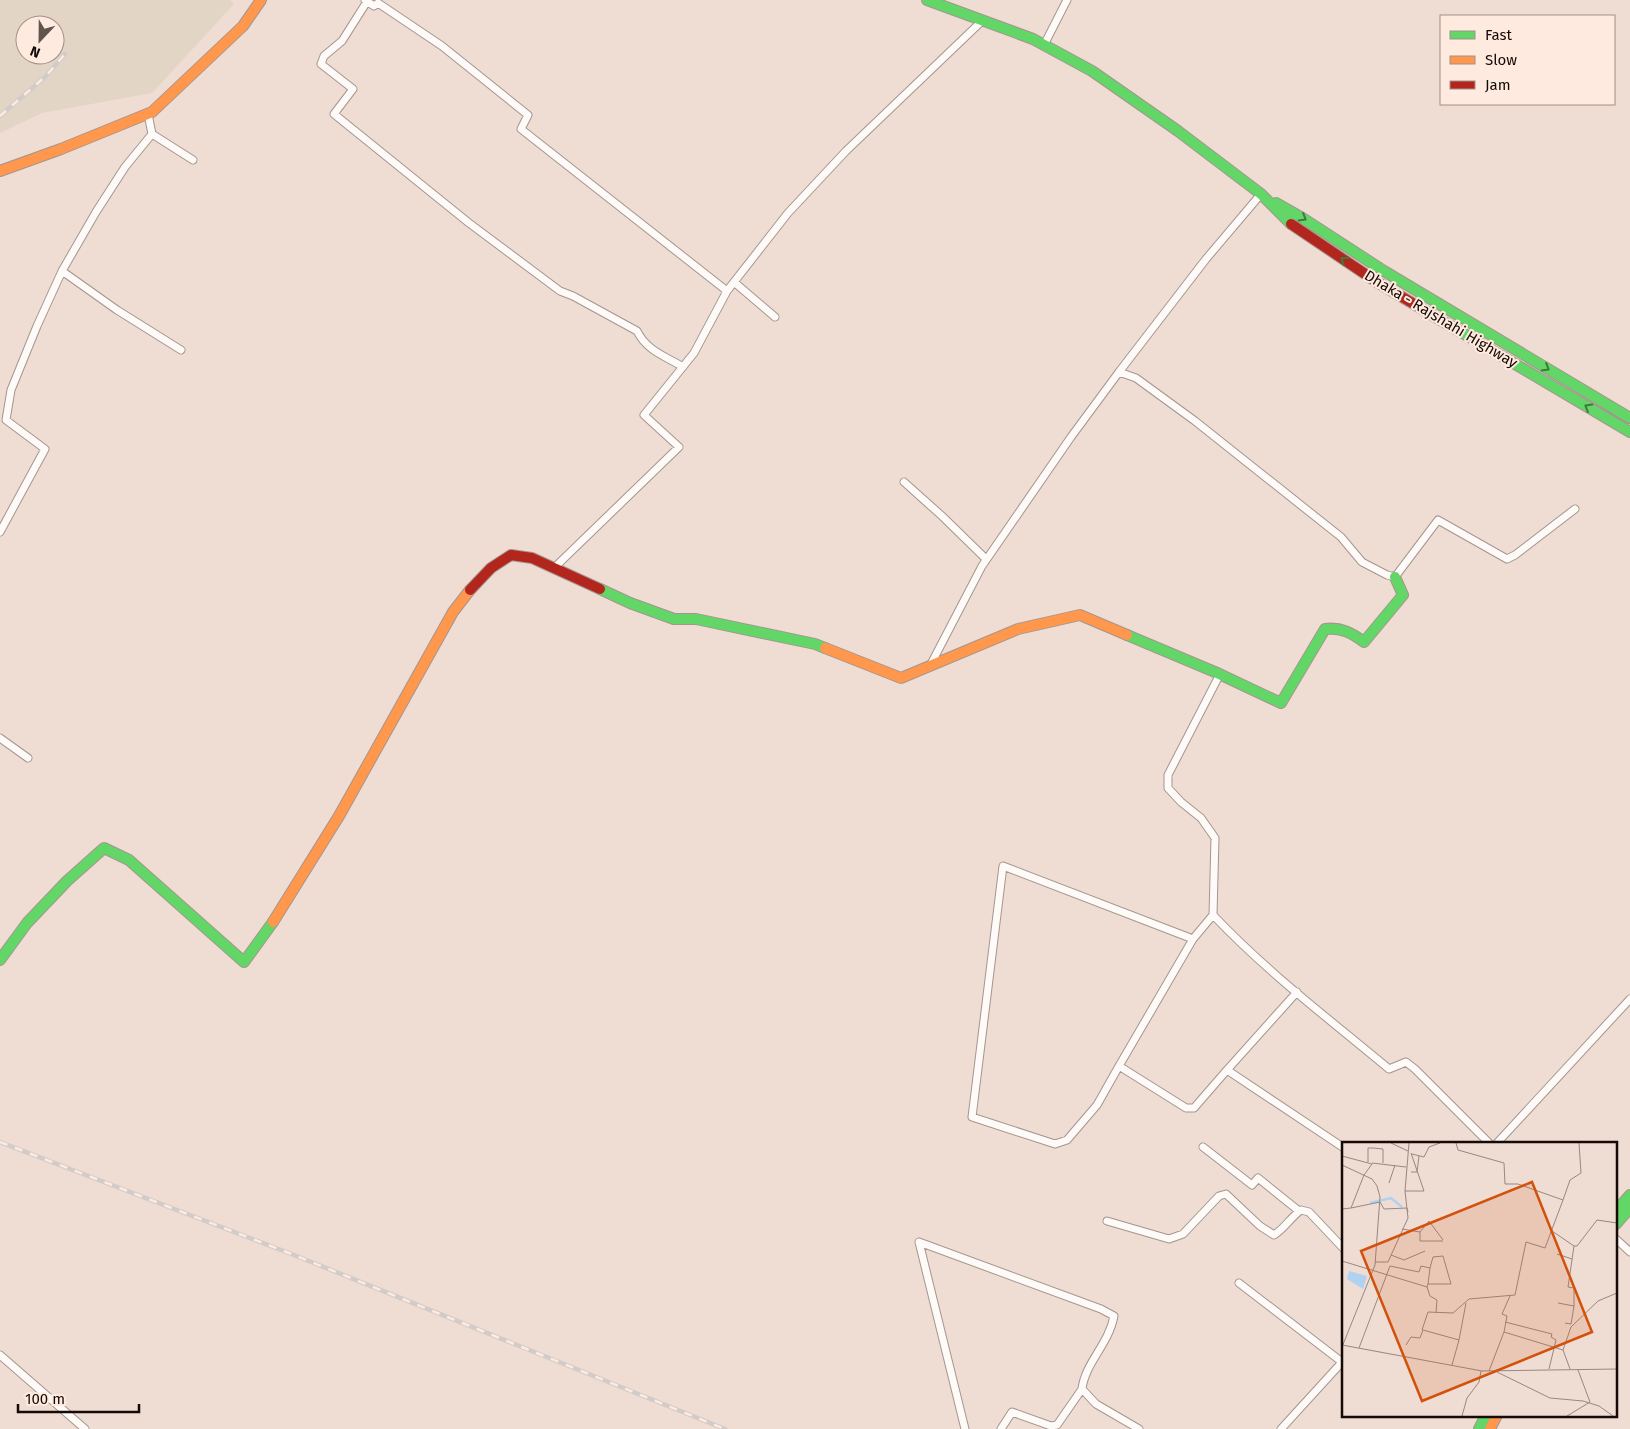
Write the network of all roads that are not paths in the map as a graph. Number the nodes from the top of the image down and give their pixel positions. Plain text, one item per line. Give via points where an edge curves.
1 (260, 0) edge
2 (927, 0) edge
3 (1067, 0) edge
4 (367, 1) edge
5 (983, 20) junction
6 (1044, 45) junction
7 (148, 114) junction
8 (152, 134) junction
9 (193, 160) dead end
10 (0, 171) edge
11 (1261, 194) junction
12 (62, 272) junction
13 (734, 282) junction
14 (727, 291) junction
15 (775, 316) dead end
16 (181, 350) dead end
17 (683, 367) junction
18 (1119, 372) junction
19 (1630, 418) edge
20 (1630, 432) edge
21 (904, 482) dead end
22 (1574, 509) dead end
23 (0, 532) edge
24 (986, 559) junction
25 (554, 568) junction
26 (1396, 577) junction
27 (931, 664) junction
28 (1220, 674) junction
29 (0, 738) edge
30 (28, 758) dead end
31 (1213, 915) junction
32 (1193, 939) junction
33 (0, 960) edge
34 (1297, 992) junction
35 (1630, 999) edge
36 (1119, 1066) junction
37 (1227, 1070) junction
38 (1488, 1142) edge
39 (1498, 1142) edge
40 (1202, 1147) dead end
41 (1342, 1147) edge
42 (1630, 1195) edge
43 (1630, 1208) edge
44 (1618, 1209) edge
45 (1299, 1211) junction
46 (1107, 1220) dead end
47 (1618, 1222) edge
48 (1618, 1241) edge
49 (1342, 1247) edge
50 (1630, 1252) edge
51 (1239, 1283) dead end
52 (0, 1355) edge
53 (1342, 1360) edge
54 (1342, 1362) edge
55 (1082, 1390) junction
56 (1486, 1416) edge
57 (1496, 1416) edge
58 (85, 1429) edge
59 (965, 1429) edge
60 (1001, 1429) edge
61 (1139, 1429) edge
62 (1281, 1429) edge
63 (1479, 1429) edge
64 (1490, 1429) edge

1 - 7 main road via 243,26
2 - 5 main road, Dhaka - Rajshahi Highway
3 - 6 street
4 - 14 street via 374,6 378,3 442,46 528,115 521,129
4 - 17 street via 342,41 324,56 321,64 353,89 334,114 469,223 560,291 637,331 653,351
5 - 6 main road, Dhaka - Rajshahi Highway
5 - 13 street via 846,151 788,213
6 - 11 main road, Dhaka - Rajshahi Highway via 1092,71
7 - 8 street
7 - 10 main road
8 - 9 street
8 - 12 street via 96,212
11 - 18 street
11 -> 19 main road, Dhaka - Rajshahi Highway
20 -> 11 main road, Dhaka - Rajshahi Highway via 1377,282 1294,227
12 - 16 street
12 - 23 street via 10,390 6,420 45,448
13 - 14 street
13 - 15 street
14 - 17 street via 694,353
17 - 25 street via 644,415 679,446
18 - 24 street
18 - 26 street via 1136,378 1195,421 1341,537 1362,562
21 - 24 street
22 - 26 street via 1508,559 1438,520
24 - 27 street
25 - 27 main road via 674,619 696,619 815,644 901,678
25 - 33 main road via 532,558 511,555 491,568 469,591 453,612 339,816 276,918 244,962 129,860 104,848 27,923
26 - 28 main road via 1403,595 1364,642 1351,632 1334,627 1325,629 1281,703
27 - 28 main road via 1018,629 1080,615
28 - 31 street via 1168,775 1168,788 1201,818 1215,838
29 - 30 street
31 - 32 street
31 - 34 street
32 - 36 street
32 - 36 street via 1003,866 972,1117 1055,1144 1067,1140 1097,1104
34 - 37 street
34 - 38 street via 1389,1069 1406,1062 1415,1069
35 - 39 street
36 - 37 street via 1186,1108 1194,1108
37 - 41 street
40 - 45 street via 1252,1185 1258,1178
42 - 44 main road
43 - 47 main road
45 - 46 street via 1274,1235 1226,1194 1220,1196 1183,1234 1169,1239
45 - 49 street via 1309,1212
48 - 50 street
51 - 53 street
52 - 58 street
54 - 62 street
55 - 59 street via 1083,1378 1111,1330 1114,1316 920,1242
55 - 60 street via 1057,1425 1050,1426 1012,1412
55 - 61 street via 1096,1404
56 - 63 main road
57 - 64 main road

